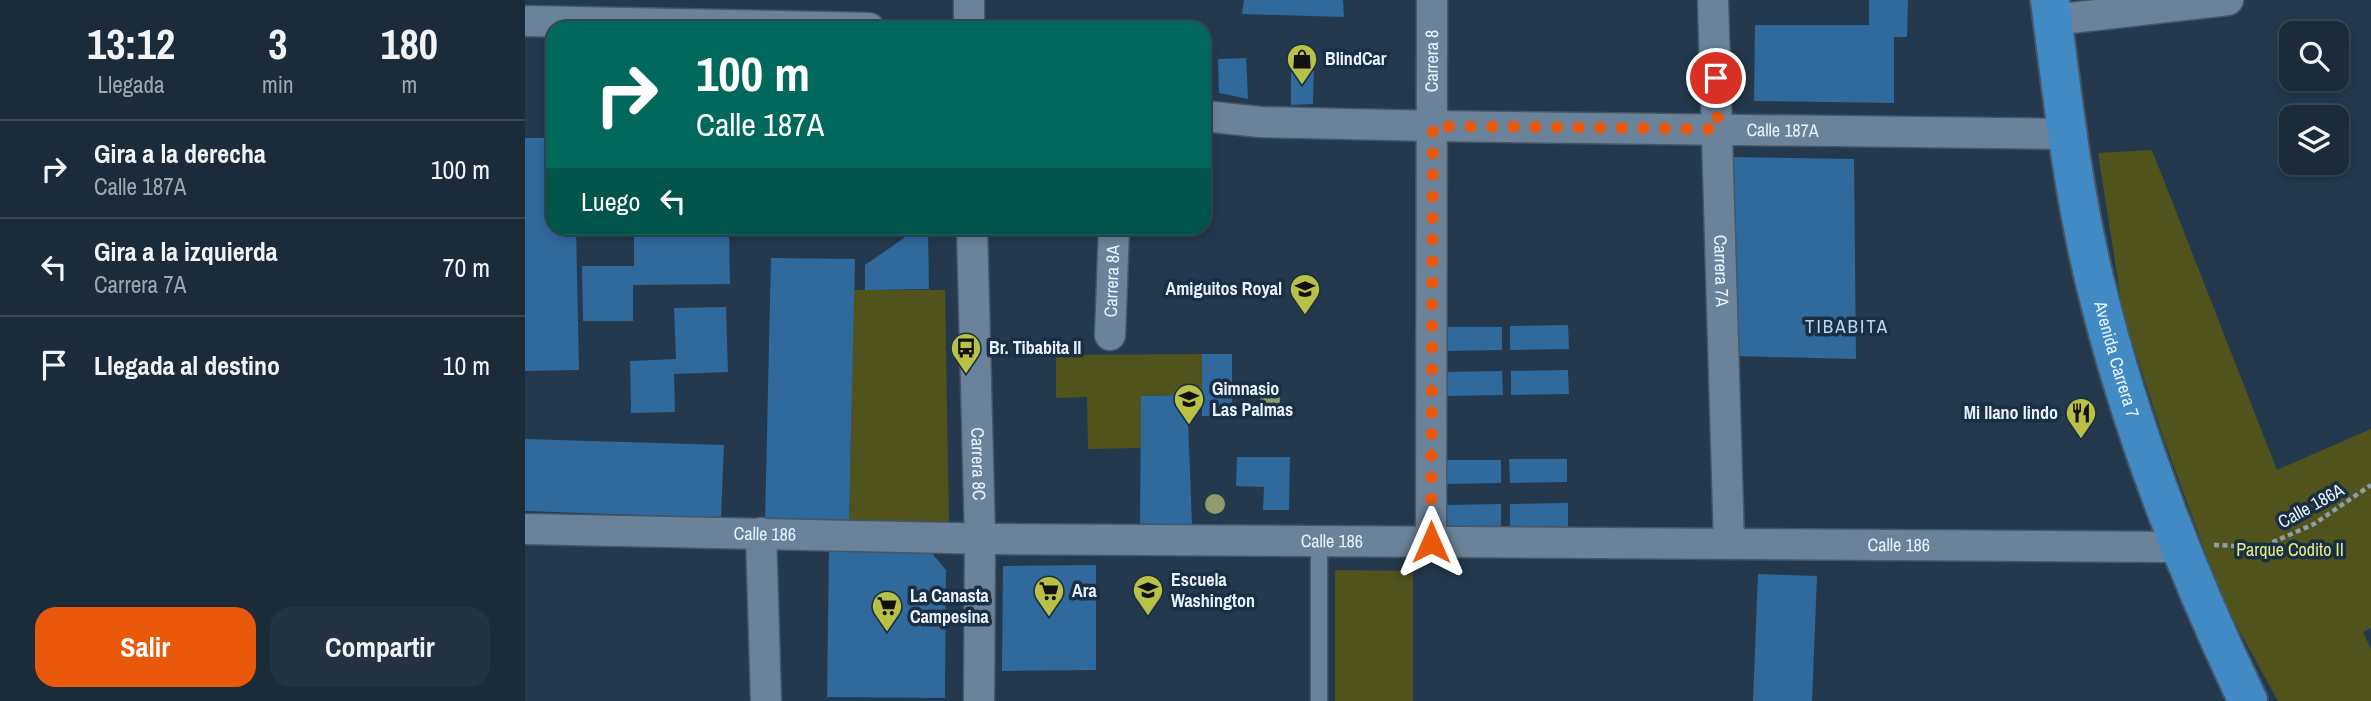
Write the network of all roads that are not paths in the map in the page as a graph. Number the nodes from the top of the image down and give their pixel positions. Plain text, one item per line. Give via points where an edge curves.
1 (969, 0) edge
2 (1432, 0) edge
3 (1713, 0) edge
4 (2228, 0) edge
5 (2051, 10) edge
6 (525, 21) edge
7 (546, 21) edge
8 (969, 21) edge
9 (1211, 117) edge
10 (1433, 126) junction
11 (1718, 129) junction
12 (2067, 134) junction
13 (972, 235) edge
14 (1114, 235) edge
15 (1110, 335) dead end
16 (525, 529) edge
17 (761, 533) junction
18 (980, 538) junction
19 (1319, 541) junction
20 (1431, 542) junction
21 (1729, 544) junction
22 (2179, 547) junction
23 (766, 701) edge
24 (979, 701) edge
25 (1319, 701) edge
26 (2248, 701) edge

1 - 8 street
2 - 10 street, Carrera 8
3 - 11 street, Carrera 7A
4 - 5 street
5 - 12 main road, Avenida Carrera 7
6 - 7 street
9 - 10 street, Calle 187A
10 - 11 street, Calle 187A
10 - 20 street, Carrera 8
11 - 12 street, Calle 187A
11 - 21 street, Carrera 7A
12 - 22 main road, Avenida Carrera 7 via 2109,339
13 - 18 street, Carrera 8C
14 - 15 street, Carrera 8A
16 - 17 street, Calle 186
17 - 18 street, Calle 186
17 - 23 street
18 - 19 street, Calle 186
18 - 24 street, Carrera 8C
19 - 20 street, Calle 186
19 - 25 lane
20 - 21 street, Calle 186
21 - 22 street, Calle 186
22 - 26 main road, Avenida Carrera 7

